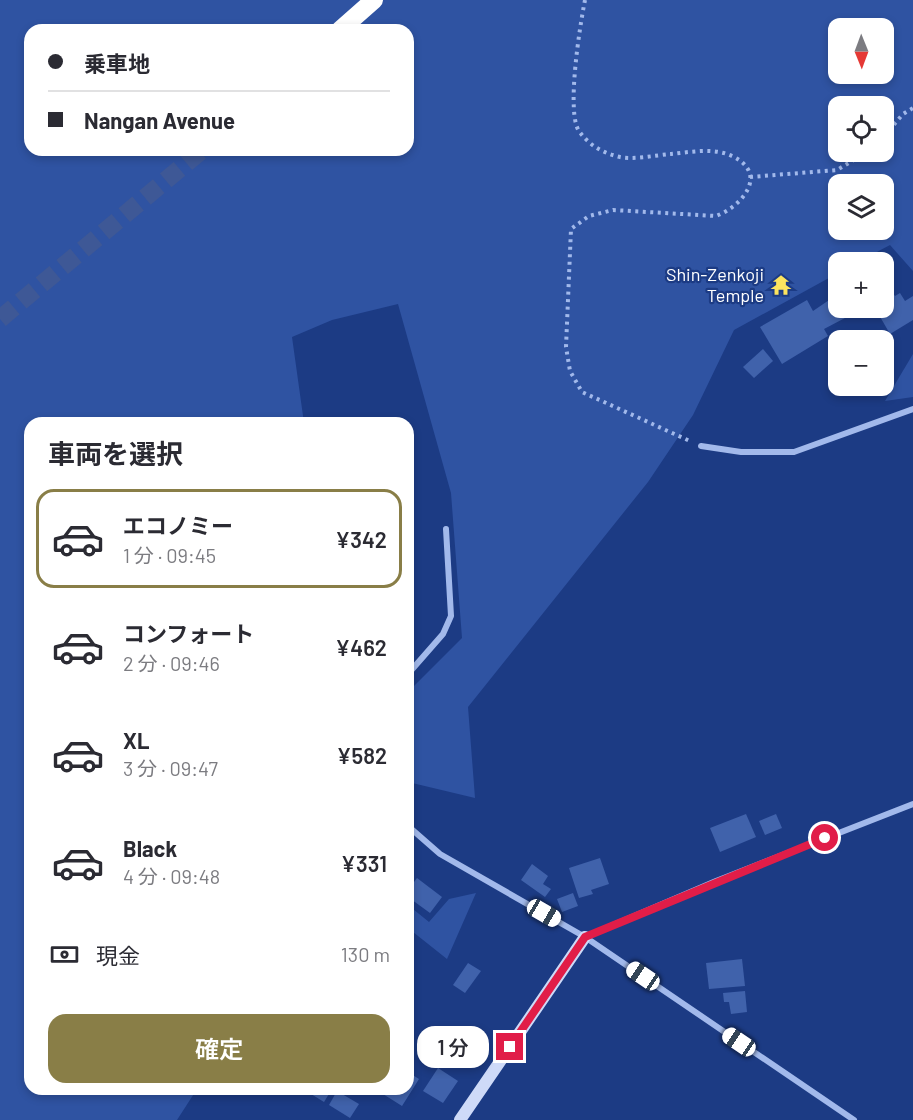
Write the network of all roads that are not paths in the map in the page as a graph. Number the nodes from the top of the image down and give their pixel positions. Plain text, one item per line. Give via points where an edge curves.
1 (374, 0) edge
2 (347, 24) edge
3 (913, 409) edge
4 (700, 446) road end
5 (446, 529) dead end
6 (414, 667) edge
7 (913, 804) edge
8 (414, 831) edge
9 (585, 937) junction
10 (460, 1120) edge
11 (854, 1120) edge

1 - 2 highway
3 - 4 street via 794,452 741,452
5 - 6 street via 451,616 443,634
7 - 9 street
8 - 9 street via 440,854
9 - 10 main road
9 - 11 street

